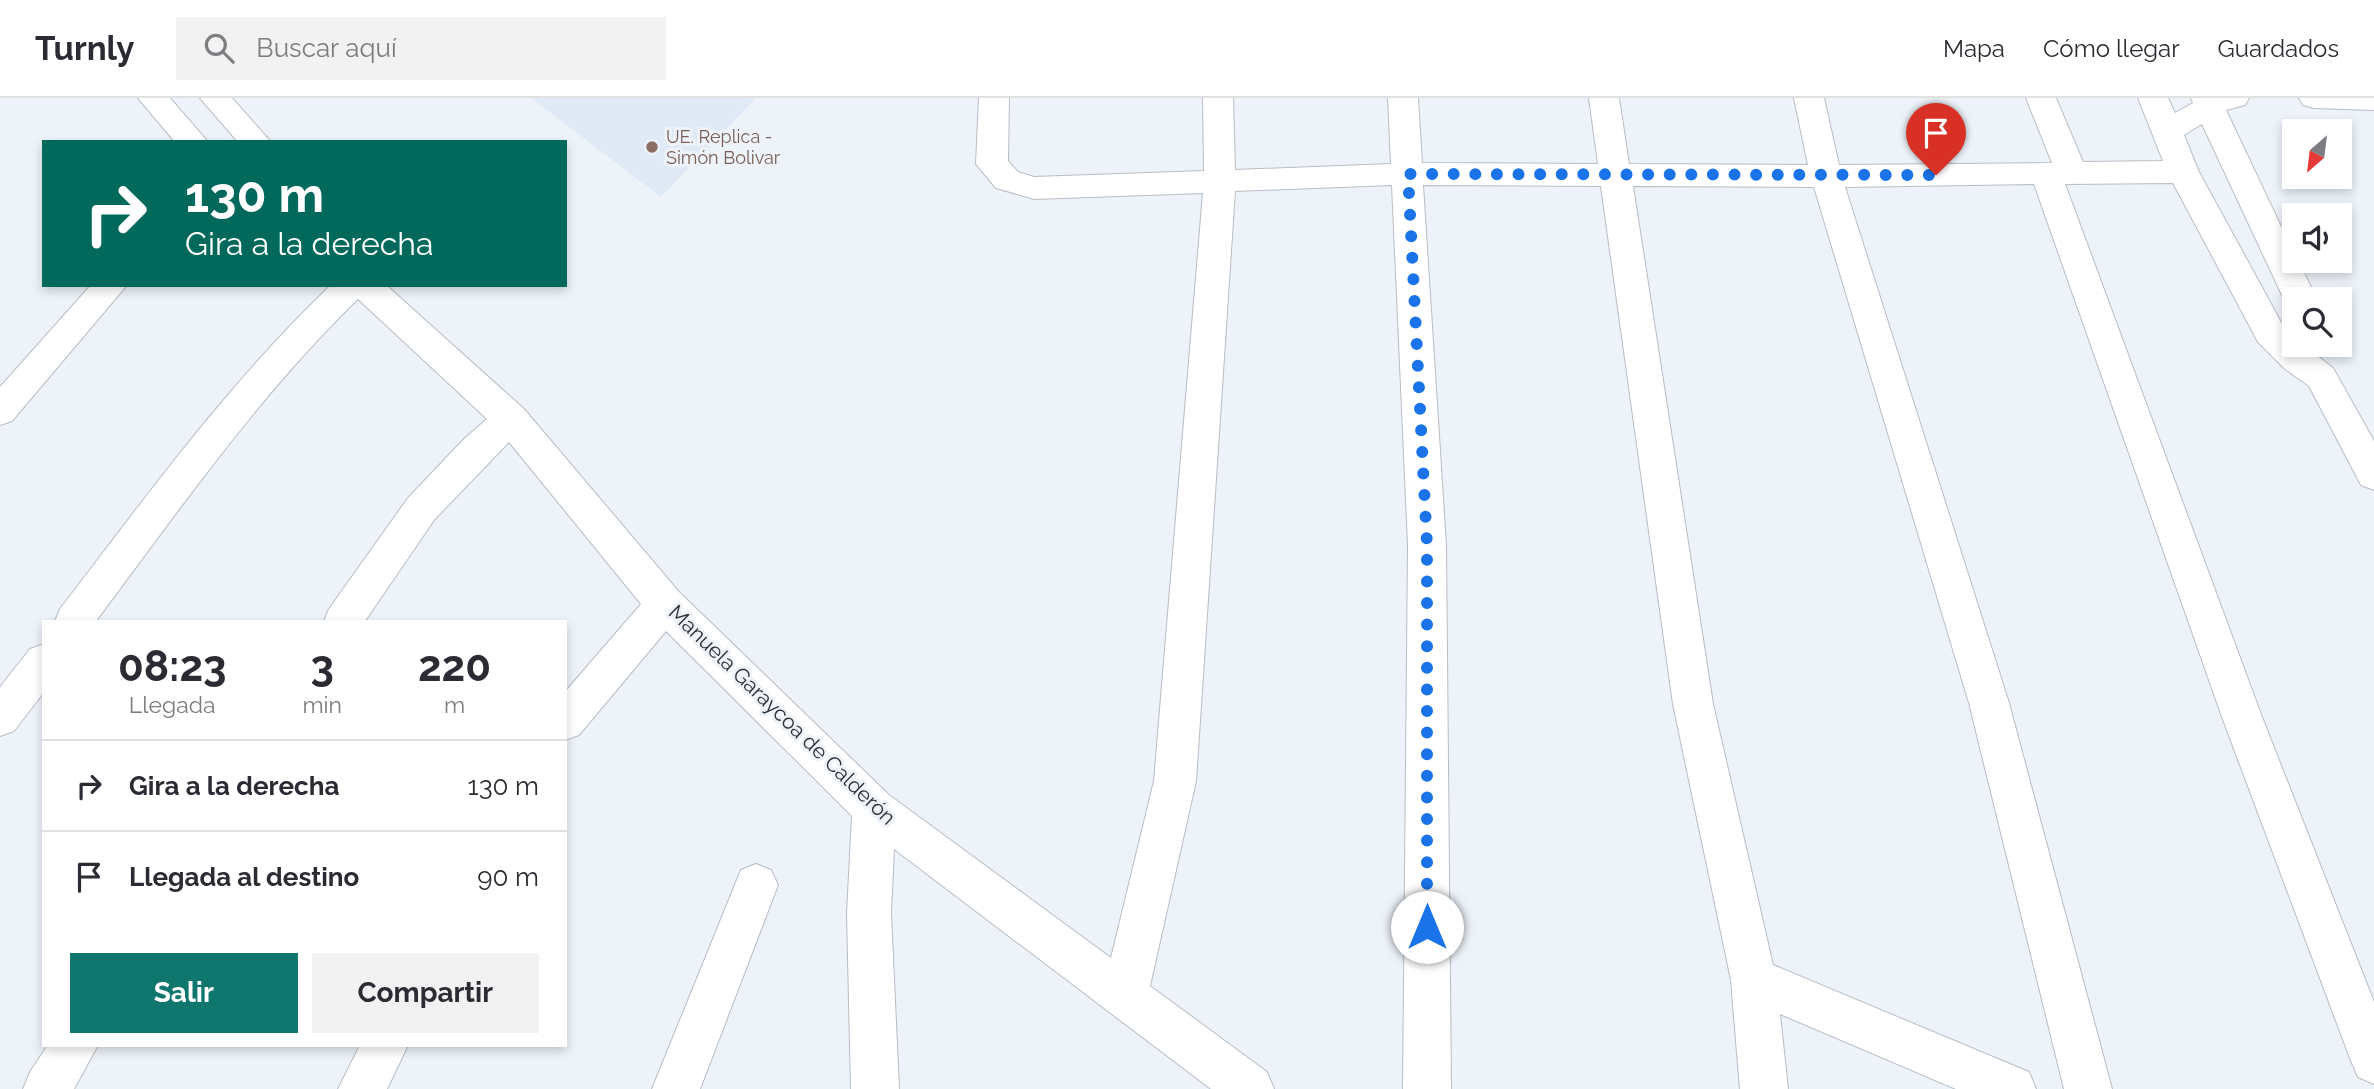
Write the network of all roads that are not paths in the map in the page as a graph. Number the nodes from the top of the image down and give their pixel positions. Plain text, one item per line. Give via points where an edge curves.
1 (153, 98) edge
2 (215, 98) edge
3 (993, 98) edge
4 (1218, 98) edge
5 (1403, 98) edge
6 (1604, 98) edge
7 (1809, 98) edge
8 (2041, 98) edge
9 (2153, 98) edge
10 (2314, 98) edge
11 (2374, 100) edge
12 (2217, 101) edge
13 (2167, 131) junction
14 (191, 140) edge
15 (254, 140) edge
16 (2183, 172) junction
17 (2059, 173) junction
18 (1408, 174) junction
19 (1613, 176) junction
20 (1826, 176) junction
21 (1220, 180) junction
22 (109, 287) edge
23 (350, 287) edge
24 (366, 287) edge
25 (2295, 287) edge
26 (2320, 361) edge
27 (0, 411) edge
28 (511, 419) junction
29 (2374, 475) edge
30 (665, 604) junction
31 (75, 620) edge
32 (345, 620) edge
33 (42, 664) edge
34 (0, 718) edge
35 (567, 720) edge
36 (874, 809) junction
37 (756, 885) dead end
38 (1754, 980) junction
39 (1125, 995) junction
40 (74, 1047) edge
41 (384, 1047) edge
42 (2374, 1061) edge
43 (47, 1089) edge
44 (362, 1089) edge
45 (677, 1089) edge
46 (875, 1089) edge
47 (1250, 1089) edge
48 (1427, 1089) edge
49 (1764, 1089) edge
50 (2012, 1089) edge
51 (2088, 1089) edge

1 - 14 street
2 - 15 street
3 - 21 street via 992,164 1007,180 1034,188
4 - 21 street
5 - 18 street
6 - 19 street
7 - 20 street
8 - 17 street
9 - 13 street
10 - 11 street
12 - 13 street
12 - 25 street via 2234,164
13 - 16 street
16 - 17 street
16 - 26 street via 2270,332 2297,360
17 - 20 street
17 - 42 street via 2242,717
18 - 19 street
18 - 21 street
18 - 48 street via 1427,545
19 - 20 street
19 - 38 street via 1693,704
20 - 51 street via 1989,704
21 - 39 street via 1175,781
22 - 27 street
23 - 31 street via 252,387
24 - 28 street, Manuela Garaycoa de Calderón
26 - 29 street
28 - 30 street, Manuela Garaycoa de Calderón
28 - 32 street via 421,509
30 - 35 street
30 - 36 street, Manuela Garaycoa de Calderón
33 - 34 street
36 - 39 street, Manuela Garaycoa de Calderón
36 - 46 street via 869,913
37 - 45 street
38 - 49 street
38 - 50 street
39 - 47 street, Manuela Garaycoa de Calderón
40 - 43 street
41 - 44 street

